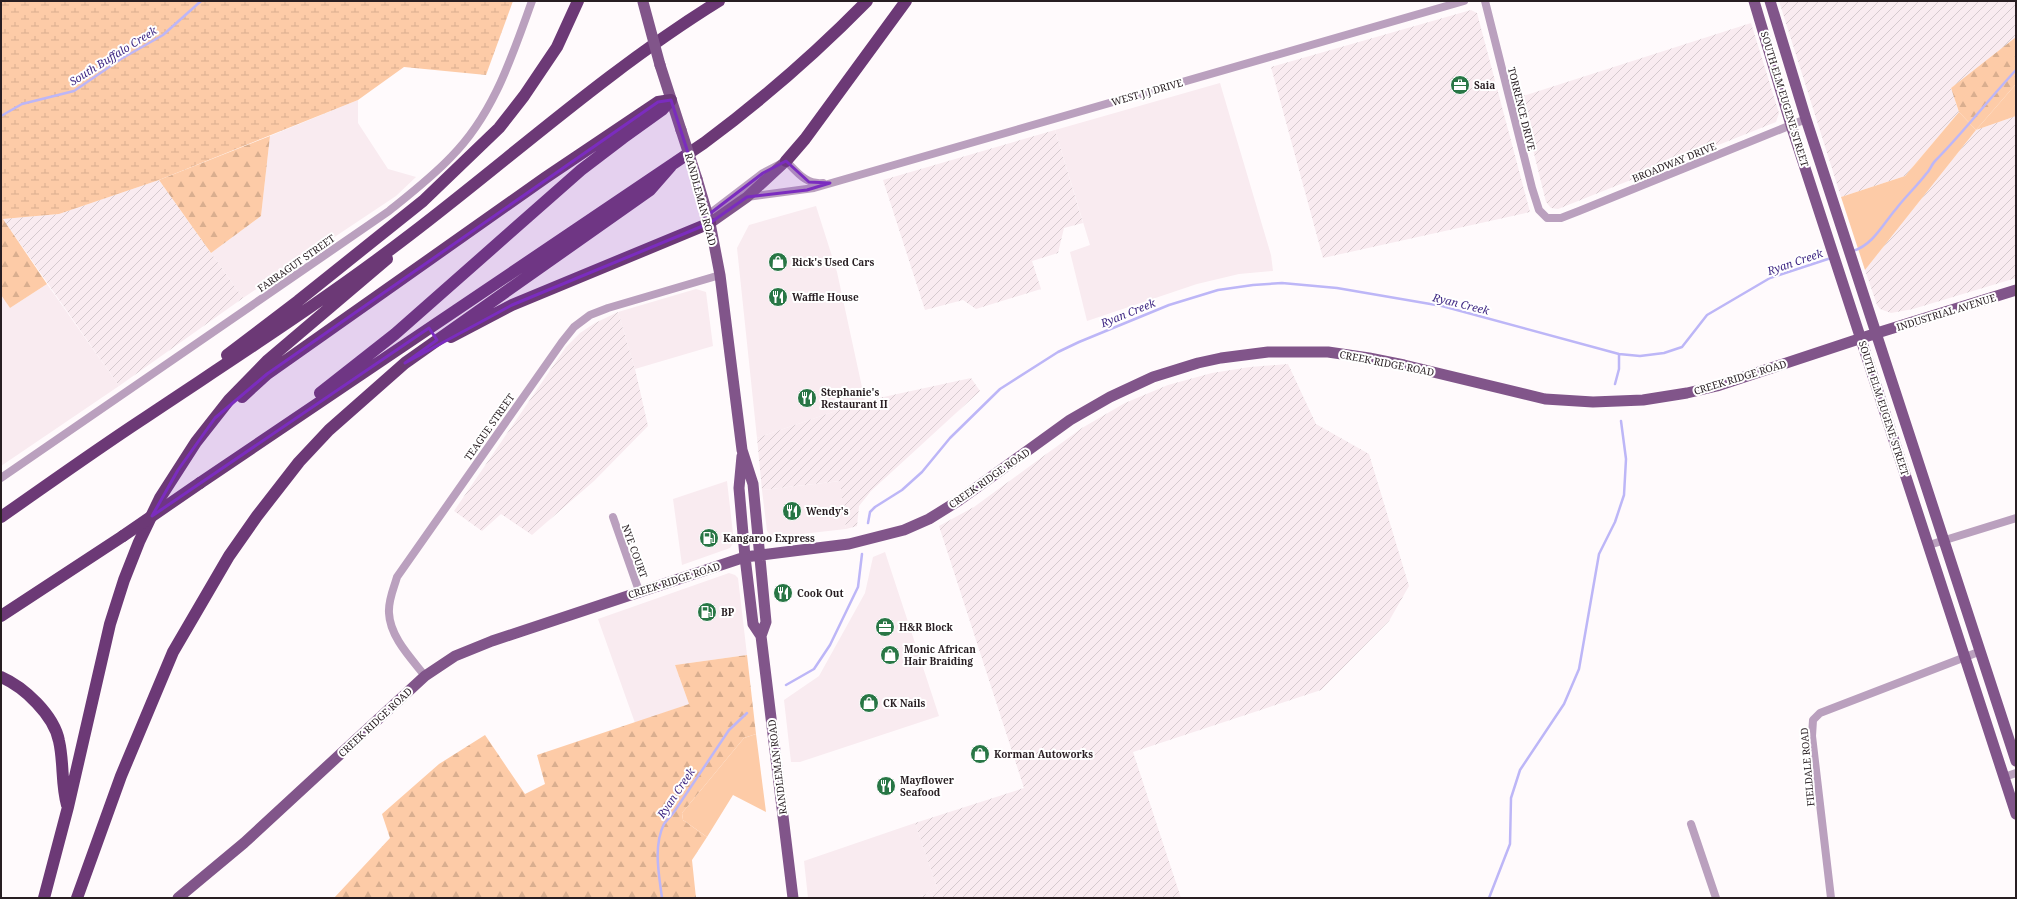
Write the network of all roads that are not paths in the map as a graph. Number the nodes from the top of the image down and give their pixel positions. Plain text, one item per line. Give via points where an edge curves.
1 (532, 1) edge
2 (578, 1) edge
3 (719, 1) edge
4 (867, 1) edge
5 (906, 1) edge
6 (1464, 1) edge
7 (1485, 1) edge
8 (1754, 1) edge
9 (1770, 1) edge
10 (643, 2) edge
11 (671, 100) junction
12 (1806, 120) junction
13 (1791, 125) junction
14 (786, 161) junction
15 (670, 166) junction
16 (830, 183) junction
17 (747, 197) junction
18 (1547, 218) joint
19 (709, 219) junction
20 (410, 235) junction
21 (720, 274) junction
22 (2016, 290) edge
23 (1877, 333) junction
24 (1862, 338) junction
25 (405, 363) junction
26 (215, 418) junction
27 (138, 422) junction
28 (268, 436) junction
29 (742, 450) junction
30 (1, 478) edge
31 (1, 517) edge
32 (613, 517) dead end
33 (2016, 518) edge
34 (1944, 540) junction
35 (1929, 545) junction
36 (759, 555) junction
37 (745, 557) junction
38 (639, 591) junction
39 (1, 616) edge
40 (761, 636) junction
41 (1981, 651) junction
42 (1965, 657) junction
43 (425, 676) junction
44 (1, 677) edge
45 (2016, 761) edge
46 (2016, 773) edge
47 (2004, 777) junction
48 (68, 807) junction
49 (2016, 814) edge
50 (1691, 824) dead end
51 (44, 898) edge
52 (77, 898) edge
53 (178, 898) edge
54 (793, 898) edge
55 (1716, 898) edge
56 (1831, 898) edge

1 - 30 street, FARRAGUT STREET via 507,70 477,125 452,156 422,184 389,211
2 - 27 highway via 557,47 512,112 499,128 423,201 298,301
3 - 20 highway via 668,33 580,98
4 - 15 highway via 772,90
5 - 14 highway
6 - 16 street, WEST J J DRIVE
7 - 18 street, TORRENCE DRIVE via 1532,188 1539,210
8 - 13 main road, SOUTH ELM EUGENE STREET
9 - 12 main road, SOUTH ELM EUGENE STREET
10 - 11 main road, RANDLEMAN ROAD, bridge
11 - 19 main road, RANDLEMAN ROAD, bridge
11 - 26 highway via 658,102 545,178 267,374
11 - 28 highway via 662,110 581,170 395,334 288,417
12 - 13 street, BROADWAY DRIVE
12 - 23 main road, SOUTH ELM EUGENE STREET
13 - 18 street, BROADWAY DRIVE via 1561,218
13 - 24 main road, SOUTH ELM EUGENE STREET
14 - 16 street, WEST J J DRIVE via 809,182
14 - 17 main road, WEST J J DRIVE
14 - 19 street via 764,173
15 - 25 highway via 650,190
15 - 28 highway
16 - 17 street, WEST J J DRIVE via 807,190
17 - 19 main road, WEST J J DRIVE
19 - 21 main road, RANDLEMAN ROAD
19 - 25 highway via 512,305
20 - 26 highway via 376,270 268,360
20 - 27 highway via 249,349
21 - 29 main road, RANDLEMAN ROAD
21 - 43 street, TEAGUE STREET via 590,315 574,327 545,364 397,577 391,594 389,612 393,631
22 - 23 main road, INDUSTRIAL AVENUE
23 - 24 main road, CREEK RIDGE ROAD
23 - 34 main road, SOUTH ELM EUGENE STREET
24 - 35 main road, SOUTH ELM EUGENE STREET
24 - 36 main road, CREEK RIDGE ROAD via 1710,388 1613,403 1545,399 1349,354 1292,351 1221,358 1161,374 1110,397 1070,420 958,501 910,527 849,544
25 - 52 highway via 328,430 299,462 257,516 203,599 173,652 147,711
26 - 48 highway via 160,498 124,580 100,665
27 - 31 highway
28 - 39 highway, bridge
29 - 36 main road, RANDLEMAN ROAD via 753,484
29 - 37 main road, RANDLEMAN ROAD via 739,488
32 - 38 street, NYE COURT
33 - 34 street
34 - 35 street
34 - 41 main road, SOUTH ELM EUGENE STREET
35 - 42 main road, SOUTH ELM EUGENE STREET
36 - 37 main road, CREEK RIDGE ROAD
36 - 40 main road, RANDLEMAN ROAD via 766,622
37 - 38 main road, CREEK RIDGE ROAD
37 - 40 main road, RANDLEMAN ROAD via 753,624
38 - 43 main road, CREEK RIDGE ROAD via 492,641 455,656
40 - 54 main road, RANDLEMAN ROAD
41 - 42 street, FIELDALE ROAD
41 - 45 main road, SOUTH ELM EUGENE STREET
42 - 47 main road, SOUTH ELM EUGENE STREET
42 - 56 street, FIELDALE ROAD via 1820,713 1813,720 1812,736
43 - 53 main road, CREEK RIDGE ROAD via 244,843
44 - 48 highway via 36,701 49,718 59,739 63,790
46 - 47 street
47 - 49 main road, SOUTH ELM EUGENE STREET
48 - 51 highway
50 - 55 street

